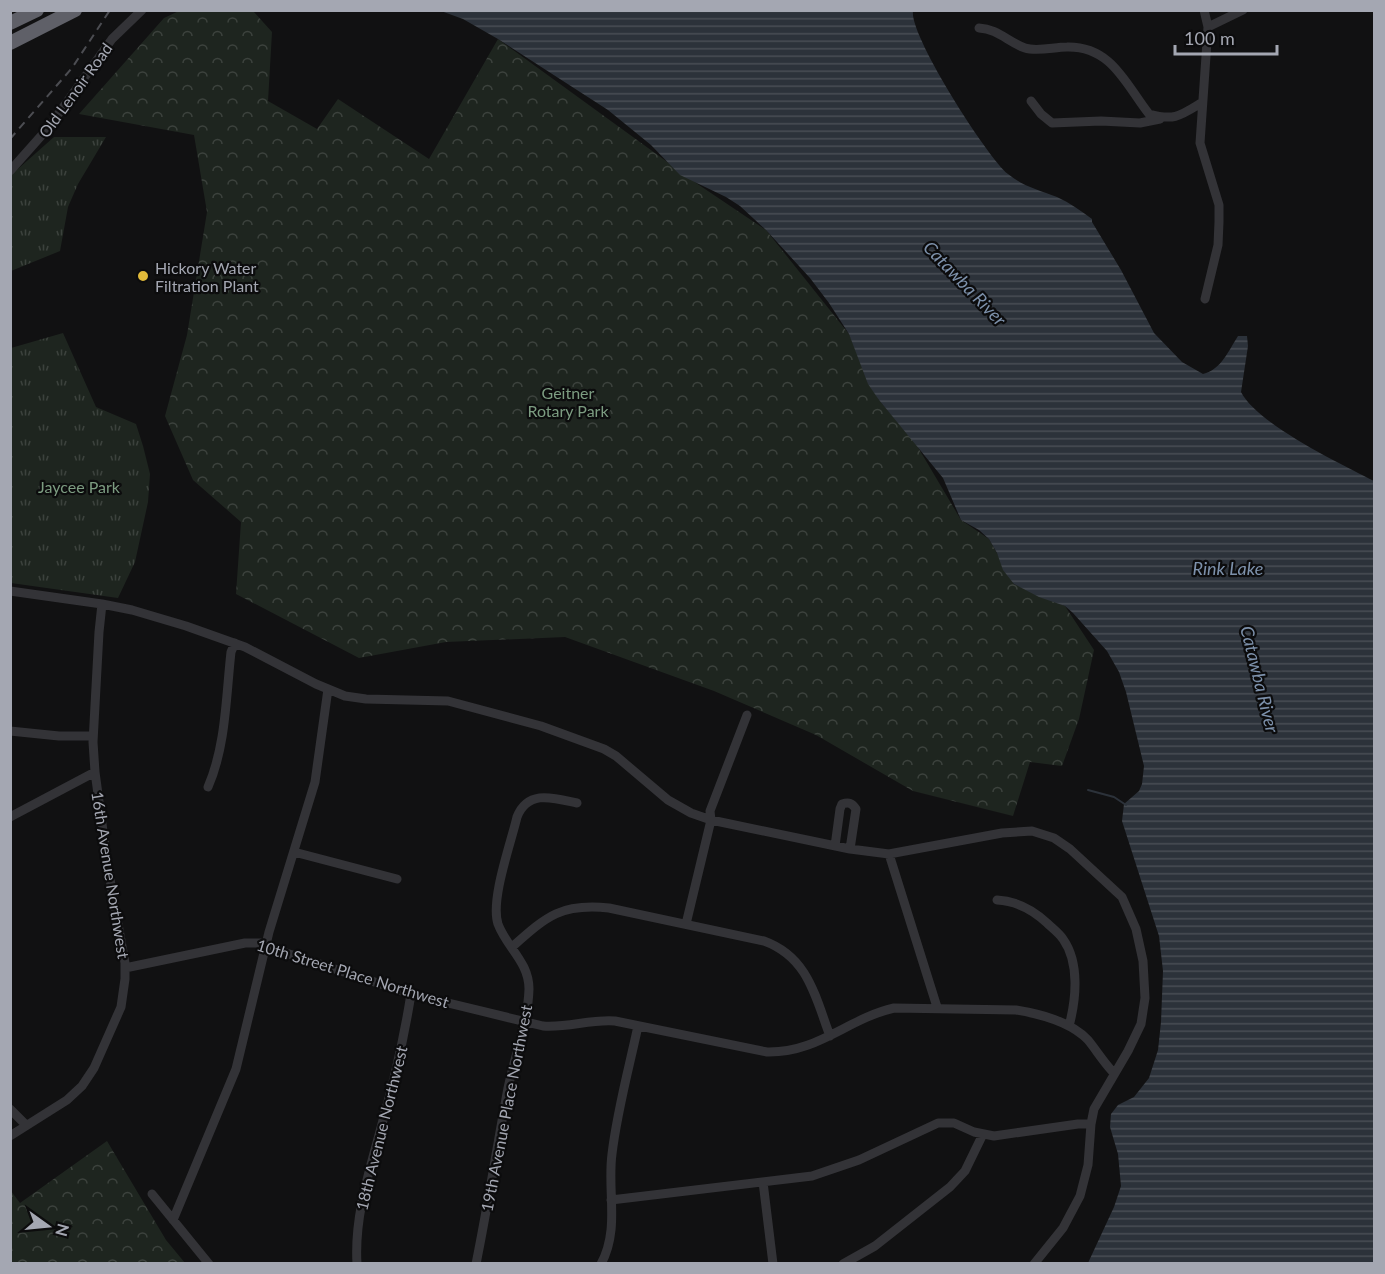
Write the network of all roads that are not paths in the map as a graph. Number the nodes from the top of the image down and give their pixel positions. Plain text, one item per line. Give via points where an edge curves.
1 (37, 10) edge
2 (75, 10) edge
3 (141, 10) edge
4 (1204, 10) edge
5 (1243, 10) edge
6 (10, 24) edge
7 (1208, 27) junction
8 (979, 28) dead end
9 (10, 42) edge
10 (1031, 101) dead end
11 (1201, 103) junction
12 (1162, 118) junction
13 (10, 171) edge
14 (1205, 299) dead end
15 (10, 591) edge
16 (102, 604) junction
17 (235, 643) junction
18 (328, 689) junction
19 (747, 715) dead end
20 (10, 731) edge
21 (93, 736) junction
22 (95, 772) junction
23 (208, 787) dead end
24 (577, 803) dead end
25 (10, 817) edge
26 (711, 820) junction
27 (835, 846) junction
28 (850, 849) junction
29 (294, 852) junction
30 (889, 854) junction
31 (397, 879) dead end
32 (997, 900) dead end
33 (686, 924) junction
34 (266, 945) junction
35 (512, 947) junction
36 (125, 968) junction
37 (411, 994) junction
38 (937, 1007) junction
39 (525, 1021) junction
40 (638, 1026) junction
41 (1069, 1026) junction
42 (830, 1036) junction
43 (1114, 1073) junction
44 (10, 1109) edge
45 (1091, 1124) junction
46 (26, 1125) junction
47 (983, 1134) junction
48 (10, 1136) edge
49 (763, 1182) junction
50 (152, 1194) dead end
51 (611, 1200) junction
52 (173, 1220) junction
53 (209, 1263) edge
54 (357, 1263) edge
55 (476, 1263) edge
56 (601, 1263) edge
57 (773, 1263) edge
58 (843, 1263) edge
59 (1034, 1263) edge

1 - 6 highway
2 - 9 highway
3 - 13 street, Old Lenoir Road via 112,39 49,127
4 - 7 street
5 - 7 street
7 - 11 street
8 - 12 street via 999,33 1027,49 1069,47 1097,54 1118,69 1149,114
10 - 12 street via 1052,123 1140,123
11 - 12 street via 1182,114
11 - 14 street via 1200,143 1219,205 1218,245
15 - 16 street
16 - 17 street via 175,622
16 - 21 street, 16th Avenue Northwest
17 - 18 street
17 - 23 street via 215,768
18 - 26 street via 366,699 448,701 591,742 616,756 668,800
18 - 29 street via 315,782
19 - 26 street via 710,810
20 - 21 street
21 - 22 street, 16th Avenue Northwest
22 - 25 street
22 - 36 street, 16th Avenue Northwest
24 - 35 street, 19th Avenue Place Northwest via 540,797 527,802 519,813 496,905 499,924
26 - 27 street
26 - 33 street
27 - 28 street
27 - 28 street via 842,804 853,804 856,809
28 - 30 street
29 - 31 street
29 - 34 street
30 - 38 street
30 - 43 street via 1032,831 1054,838 1070,849 1122,897 1140,945 1145,998 1141,1024
32 - 41 street via 1035,912 1064,940 1071,957 1075,995
33 - 35 street via 609,908 578,907 547,918
33 - 42 street via 764,941 785,951 806,974
34 - 36 street, 10th Street Place Northwest via 245,943
34 - 37 street, 10th Street Place Northwest
34 - 52 street via 236,1069
35 - 39 street, 19th Avenue Place Northwest via 528,980
36 - 46 street, 16th Avenue Northwest via 121,1007 94,1068 68,1100
37 - 39 street, 10th Street Place Northwest
37 - 54 street, 18th Avenue Northwest via 396,1071 362,1202
38 - 41 street, 10th Street Place Northwest via 1016,1010
38 - 42 street, 10th Street Place Northwest via 884,1011
39 - 40 street, 10th Street Place Northwest via 554,1027 603,1020
39 - 55 street, 19th Avenue Place Northwest via 508,1087
40 - 42 street, 10th Street Place Northwest via 779,1053
40 - 51 street via 613,1143
41 - 43 street, 10th Street Place Northwest via 1087,1039
43 - 45 street via 1098,1100
44 - 46 street
45 - 47 street via 994,1136
45 - 59 street via 1088,1165 1080,1196 1063,1228
46 - 48 street, 16th Avenue Northwest
47 - 49 street via 938,1123 832,1170
47 - 58 street via 965,1171 950,1187 875,1246
49 - 51 street
49 - 57 street
50 - 52 street
51 - 56 street via 611,1234
52 - 53 street

